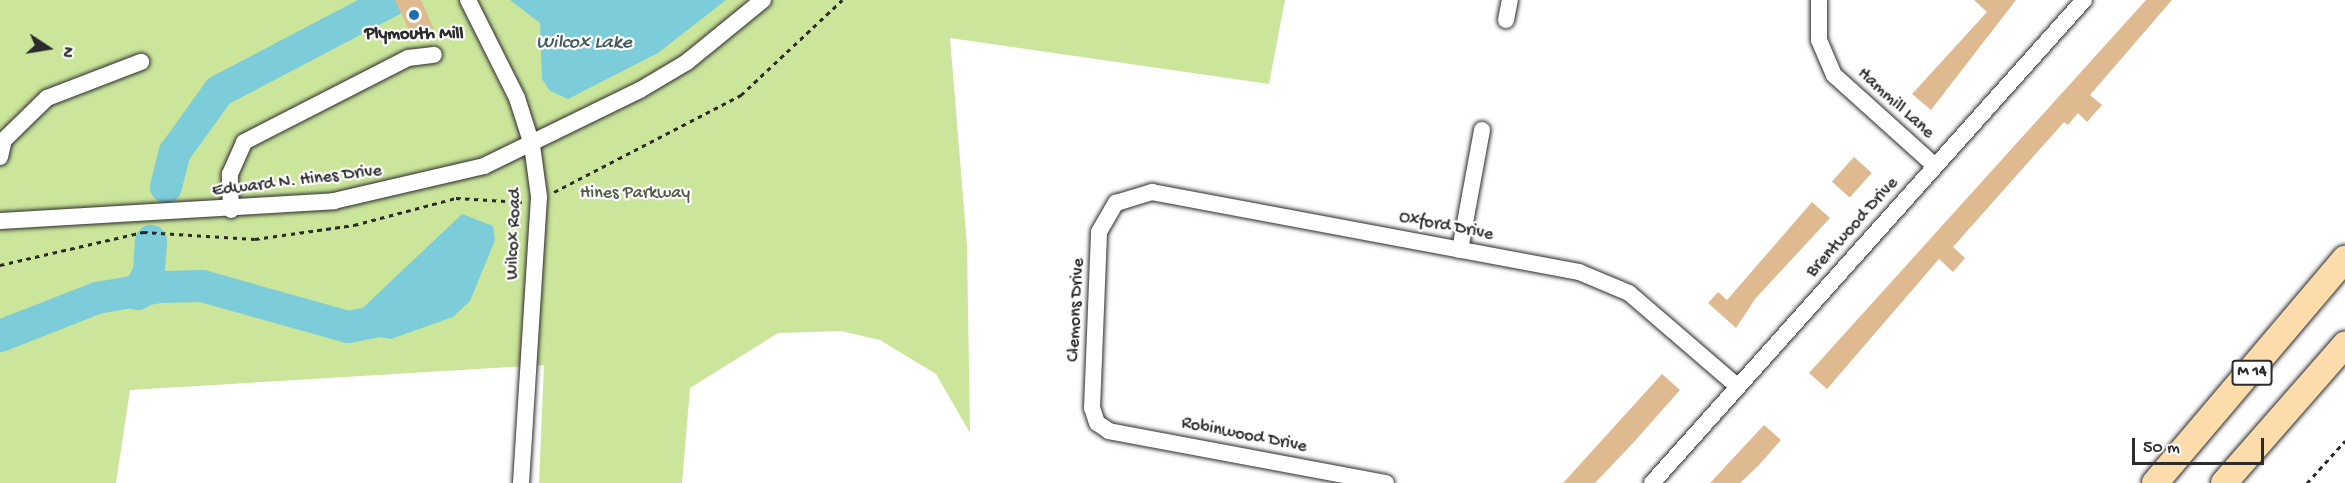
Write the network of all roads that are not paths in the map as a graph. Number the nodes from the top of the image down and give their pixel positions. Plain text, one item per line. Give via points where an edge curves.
1 (468, 0) edge
2 (763, 0) edge
3 (1510, 0) edge
4 (1819, 0) edge
5 (2084, 0) edge
6 (1506, 20) dead end
7 (434, 55) dead end
8 (141, 62) dead end
9 (1482, 130) dead end
10 (532, 145) junction
11 (0, 157) edge
12 (1935, 166) junction
13 (1116, 203) joint
14 (231, 210) junction
15 (0, 221) edge
16 (1460, 250) junction
17 (2345, 259) edge
18 (2345, 345) edge
19 (1736, 385) junction
20 (1097, 423) joint
21 (521, 483) edge
22 (1386, 483) edge
23 (1652, 483) edge
24 (2155, 483) edge
25 (2224, 483) edge

1 - 10 street, Wilcox Road via 517,98
2 - 10 street, Edward N. Hines Drive via 687,62
3 - 6 street
4 - 12 street, Hammill Lane via 1819,40 1834,75
5 - 12 street, Brentwood Drive
7 - 14 street via 408,58 244,142 230,174
8 - 11 street via 47,98 4,140
9 - 16 street
10 - 14 street, Edward N. Hines Drive via 484,166 400,189
10 - 21 street, Wilcox Road via 539,197
12 - 19 street, Brentwood Drive
13 - 16 street, Oxford Drive via 1152,192
13 - 20 street, Clemons Drive via 1100,232 1092,408
14 - 15 street, Edward N. Hines Drive
16 - 19 street, Oxford Drive via 1579,272 1613,285 1648,307
17 - 24 highway, M 14
18 - 25 highway
19 - 23 street, Brentwood Drive
20 - 22 street, Robinwood Drive via 1108,430

